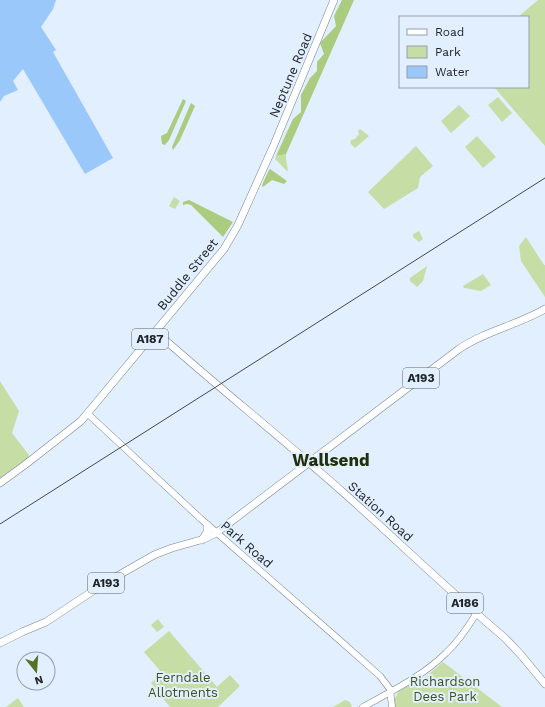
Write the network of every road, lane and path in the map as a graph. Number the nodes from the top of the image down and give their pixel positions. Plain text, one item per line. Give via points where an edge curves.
1 (334, 0) edge
2 (267, 159) joint
3 (545, 308) edge
4 (156, 332) junction
5 (88, 414) junction
6 (309, 462) junction
7 (0, 483) edge
8 (207, 525) junction
9 (216, 533) junction
10 (202, 540) junction
11 (476, 614) junction
12 (0, 643) edge
13 (545, 684) edge
14 (390, 692) junction
15 (363, 707) edge
16 (392, 707) edge

1 - 2 main road, Neptune Road / A187
2 - 4 main road, Buddle Street / A187 via 238,225 224,249
3 - 6 main road, A193 via 462,347
4 - 5 main road, Buddle Street / A187
4 - 6 main road, Station Road / A186
5 - 7 main road, Buddle Street / A187
5 - 8 street, Park Road
6 - 9 main road, A193
6 - 11 main road, Station Road / A186
8 - 9 street, Park Road
8 - 10 main road via 208,532
9 - 10 main road, A193
9 - 14 street, Park Road via 380,676
10 - 12 main road, A193 via 154,555 105,583 46,622
11 - 13 main road, Station Road / A186 via 515,648
11 - 14 street via 448,652 424,672
14 - 15 street
14 - 16 street

